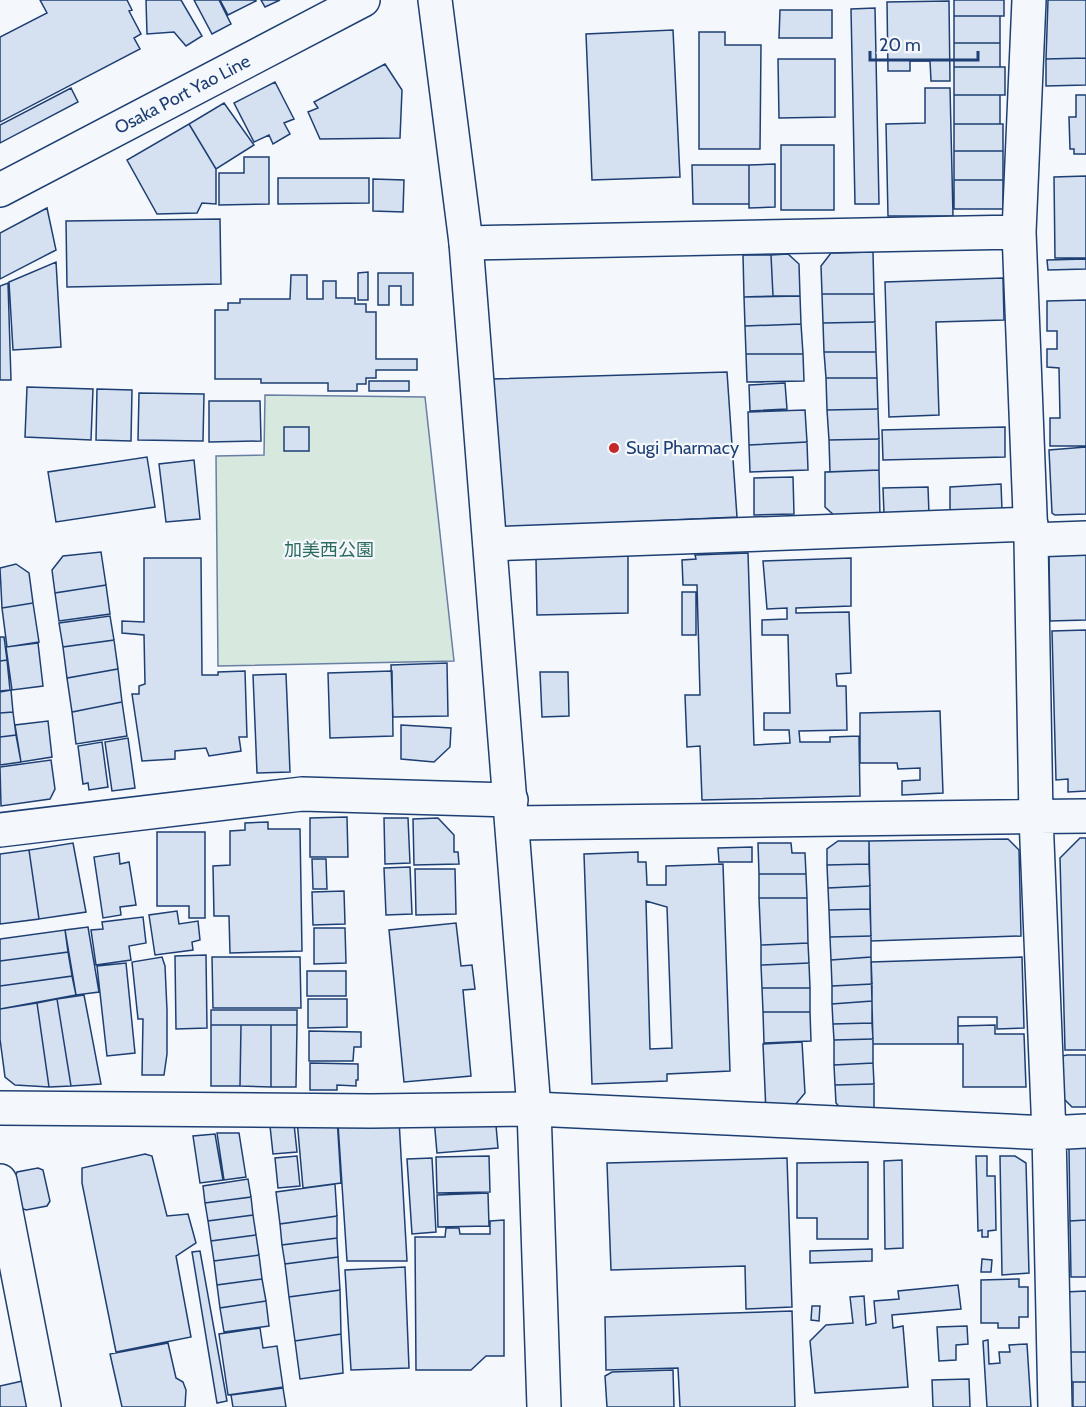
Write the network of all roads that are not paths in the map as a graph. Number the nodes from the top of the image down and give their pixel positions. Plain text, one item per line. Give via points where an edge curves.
1 (363, 0) edge
2 (435, 0) edge
3 (1029, 0) edge
4 (0, 190) edge
5 (1019, 232) junction
6 (466, 243) junction
7 (1031, 532) junction
8 (1086, 538) edge
9 (490, 544) junction
10 (511, 812) junction
11 (1086, 816) edge
12 (1036, 817) junction
13 (0, 831) edge
14 (0, 1108) edge
15 (534, 1109) junction
16 (1086, 1131) edge
17 (1048, 1133) junction
18 (0, 1180) edge
19 (44, 1407) edge
20 (544, 1407) edge
21 (1055, 1407) edge

1 - 4 street, Osaka Port Yao Line
2 - 6 street
3 - 5 street
5 - 6 street
5 - 7 street
6 - 9 street
7 - 8 street
7 - 9 street
7 - 12 street
9 - 10 street
10 - 12 street
10 - 13 street via 302,794
10 - 15 street
11 - 12 street
12 - 17 street
14 - 15 street
15 - 17 street
15 - 20 street
16 - 17 street
17 - 21 street
18 - 19 street

